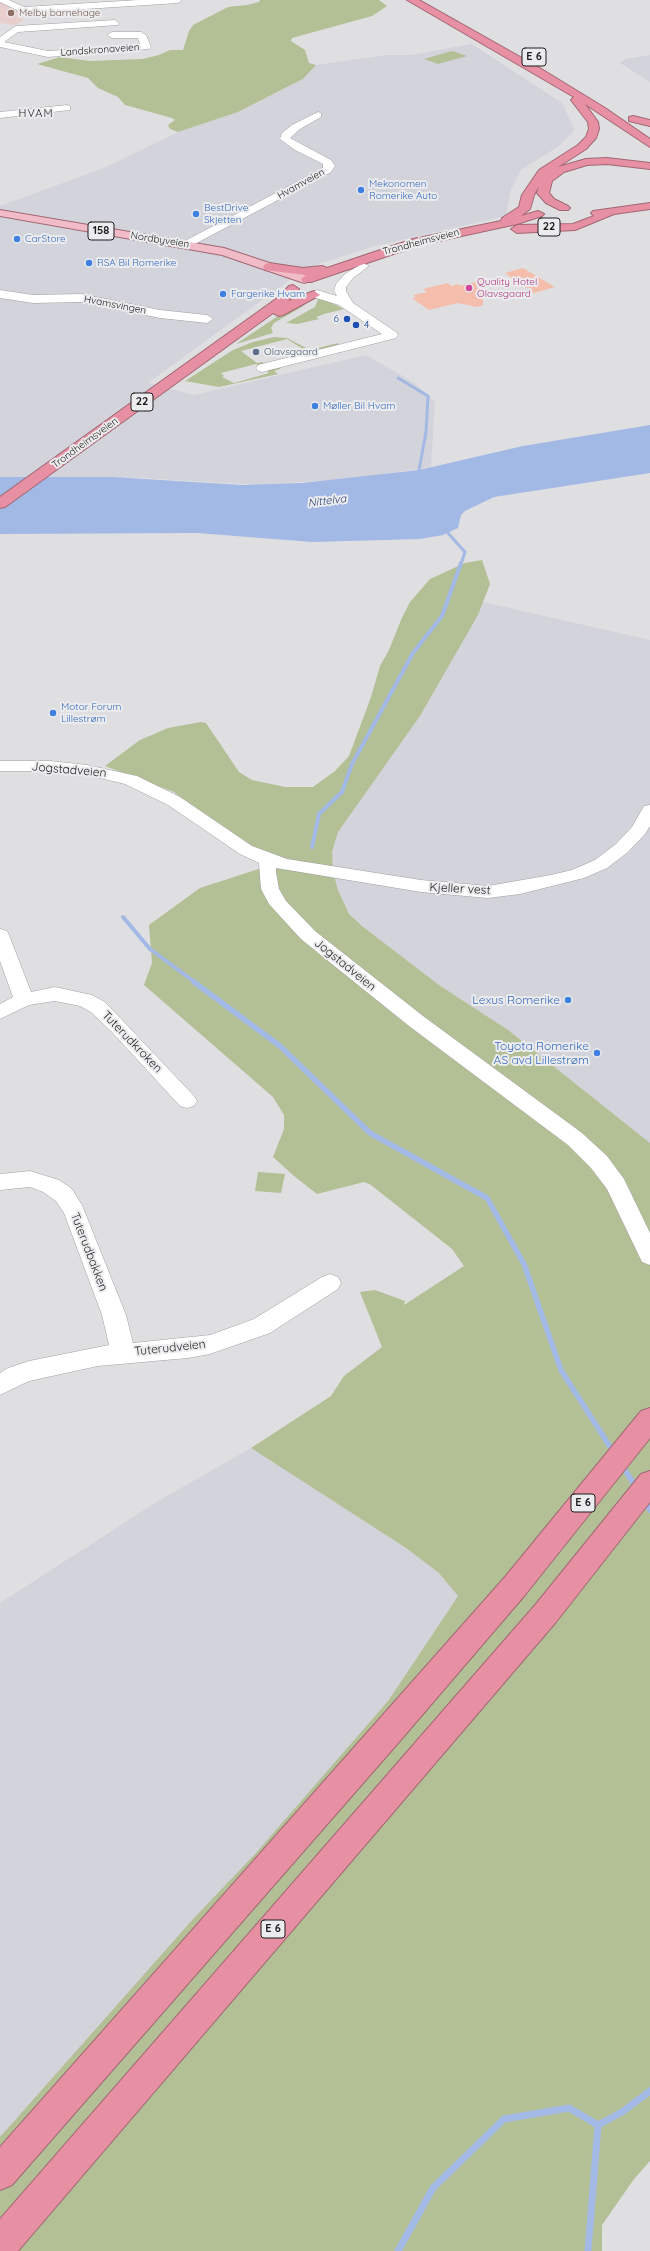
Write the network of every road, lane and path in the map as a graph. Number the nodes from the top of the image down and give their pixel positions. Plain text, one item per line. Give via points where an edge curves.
1 (2, 0) edge
2 (178, 0) edge
3 (412, 0) edge
4 (431, 0) edge
5 (112, 2) edge
6 (471, 21) dead end
7 (115, 23) junction
8 (112, 35) junction
9 (101, 37) dead end
10 (35, 42) dead end
11 (0, 43) edge
12 (12, 46) junction
13 (518, 48) dead end
14 (0, 51) edge
15 (556, 70) dead end
16 (561, 85) junction
17 (602, 98) dead end
18 (611, 104) dead end
19 (67, 108) dead end
20 (0, 115) edge
21 (318, 115) dead end
22 (650, 124) edge
23 (650, 131) edge
24 (650, 144) edge
25 (650, 166) edge
26 (534, 186) junction
27 (650, 201) edge
28 (650, 206) edge
29 (612, 210) junction
30 (575, 211) junction
31 (0, 212) edge
32 (539, 213) junction
33 (552, 223) junction
34 (485, 229) junction
35 (187, 244) junction
36 (203, 248) junction
37 (358, 264) junction
38 (269, 267) junction
39 (306, 279) junction
40 (293, 287) junction
41 (328, 287) junction
42 (0, 294) edge
43 (315, 294) junction
44 (344, 303) junction
45 (207, 320) dead end
46 (268, 364) dead end
47 (190, 368) junction
48 (0, 504) edge
49 (0, 766) edge
50 (650, 810) edge
51 (268, 860) junction
52 (0, 935) edge
53 (24, 1000) junction
54 (0, 1012) edge
55 (187, 1101) dead end
56 (0, 1182) edge
57 (650, 1256) edge
58 (330, 1283) dead end
59 (120, 1353) junction
60 (0, 1385) edge
61 (650, 1419) edge
62 (650, 1482) edge
63 (0, 2173) edge
64 (0, 2245) edge

1 - 5 street via 23,10
2 - 5 street
3 - 16 highway, E 6
4 - 6 highway
5 - 7 street, Landskronaveien via 110,8
7 - 8 street, Landskronaveien via 118,30
7 - 11 street via 16,29
8 - 9 street, Landskronaveien
8 - 12 street, Landskronaveien via 141,35 146,47 48,54
10 - 12 street
11 - 12 street
12 - 14 street
13 - 15 highway, E 6
16 - 24 highway, E 6
16 - 26 highway via 591,118 594,133 582,147 543,172
17 - 18 highway
19 - 20 street
21 - 35 street, Hvamveien via 296,127 285,139 327,162 330,166 327,170
22 - 23 highway via 630,117
25 - 30 highway via 607,161 586,162 560,170 547,179 543,193 550,201
26 - 32 highway
26 - 34 highway via 526,206 520,212
27 - 30 highway, 22
28 - 29 highway, 22
29 - 30 highway, 22
29 - 34 highway, 22 via 608,214 575,226
30 - 32 highway, 22 via 550,208
30 - 33 highway, 22 via 568,223
31 - 35 main road, Nordbyveien / 158 via 56,224
32 - 33 highway, 22 via 543,220
32 - 34 highway, Trondheimsveien / 22
33 - 34 highway, Trondheimsveien / 22
34 - 37 highway, Trondheimsveien / 22
35 - 36 main road, Nordbyveien / 158
36 - 38 main road, Nordbyveien / 158
36 - 40 main road, Nordbyveien / 158 via 275,274
37 - 38 highway, 22 via 309,272
37 - 39 highway, Trondheimsveien / 22
37 - 41 highway, Trondheimsveien / 22 via 337,277
37 - 44 street via 340,286
38 - 39 main road, Nordbyveien / 158
39 - 40 highway, 22
39 - 41 highway via 319,281
40 - 43 highway via 303,293
40 - 47 highway, Trondheimsveien / 22 via 284,299
41 - 43 highway, 22
41 - 44 street
42 - 45 street, Hvamsvingen via 33,299 81,298 160,314
43 - 44 street
43 - 47 highway, Trondheimsveien / 22 via 292,304 233,344
44 - 46 street via 392,335
47 - 48 highway, Trondheimsveien / 22
49 - 51 street, Jogstadveien via 50,766 87,770 131,780 161,793 246,850
50 - 51 street, Kjeller vest via 640,830 601,864 578,874 520,888 488,892 422,886
51 - 57 street, Jogstadveien via 270,889 278,904 308,935 416,1021 570,1135 599,1162 616,1185
52 - 53 street
53 - 54 street, Tuterudkroken
53 - 55 street, Tuterudkroken via 55,994 85,1000 98,1007
56 - 59 street, Tuterudbakken via 44,1182 64,1195 74,1211 114,1315 121,1343
58 - 59 street, Tuterudveien via 262,1326 236,1336 188,1348
59 - 60 street, Tuterudveien via 30,1371 16,1375
61 - 63 highway, E 6 via 515,1586 384,1738
62 - 64 highway, E 6 via 546,1613

